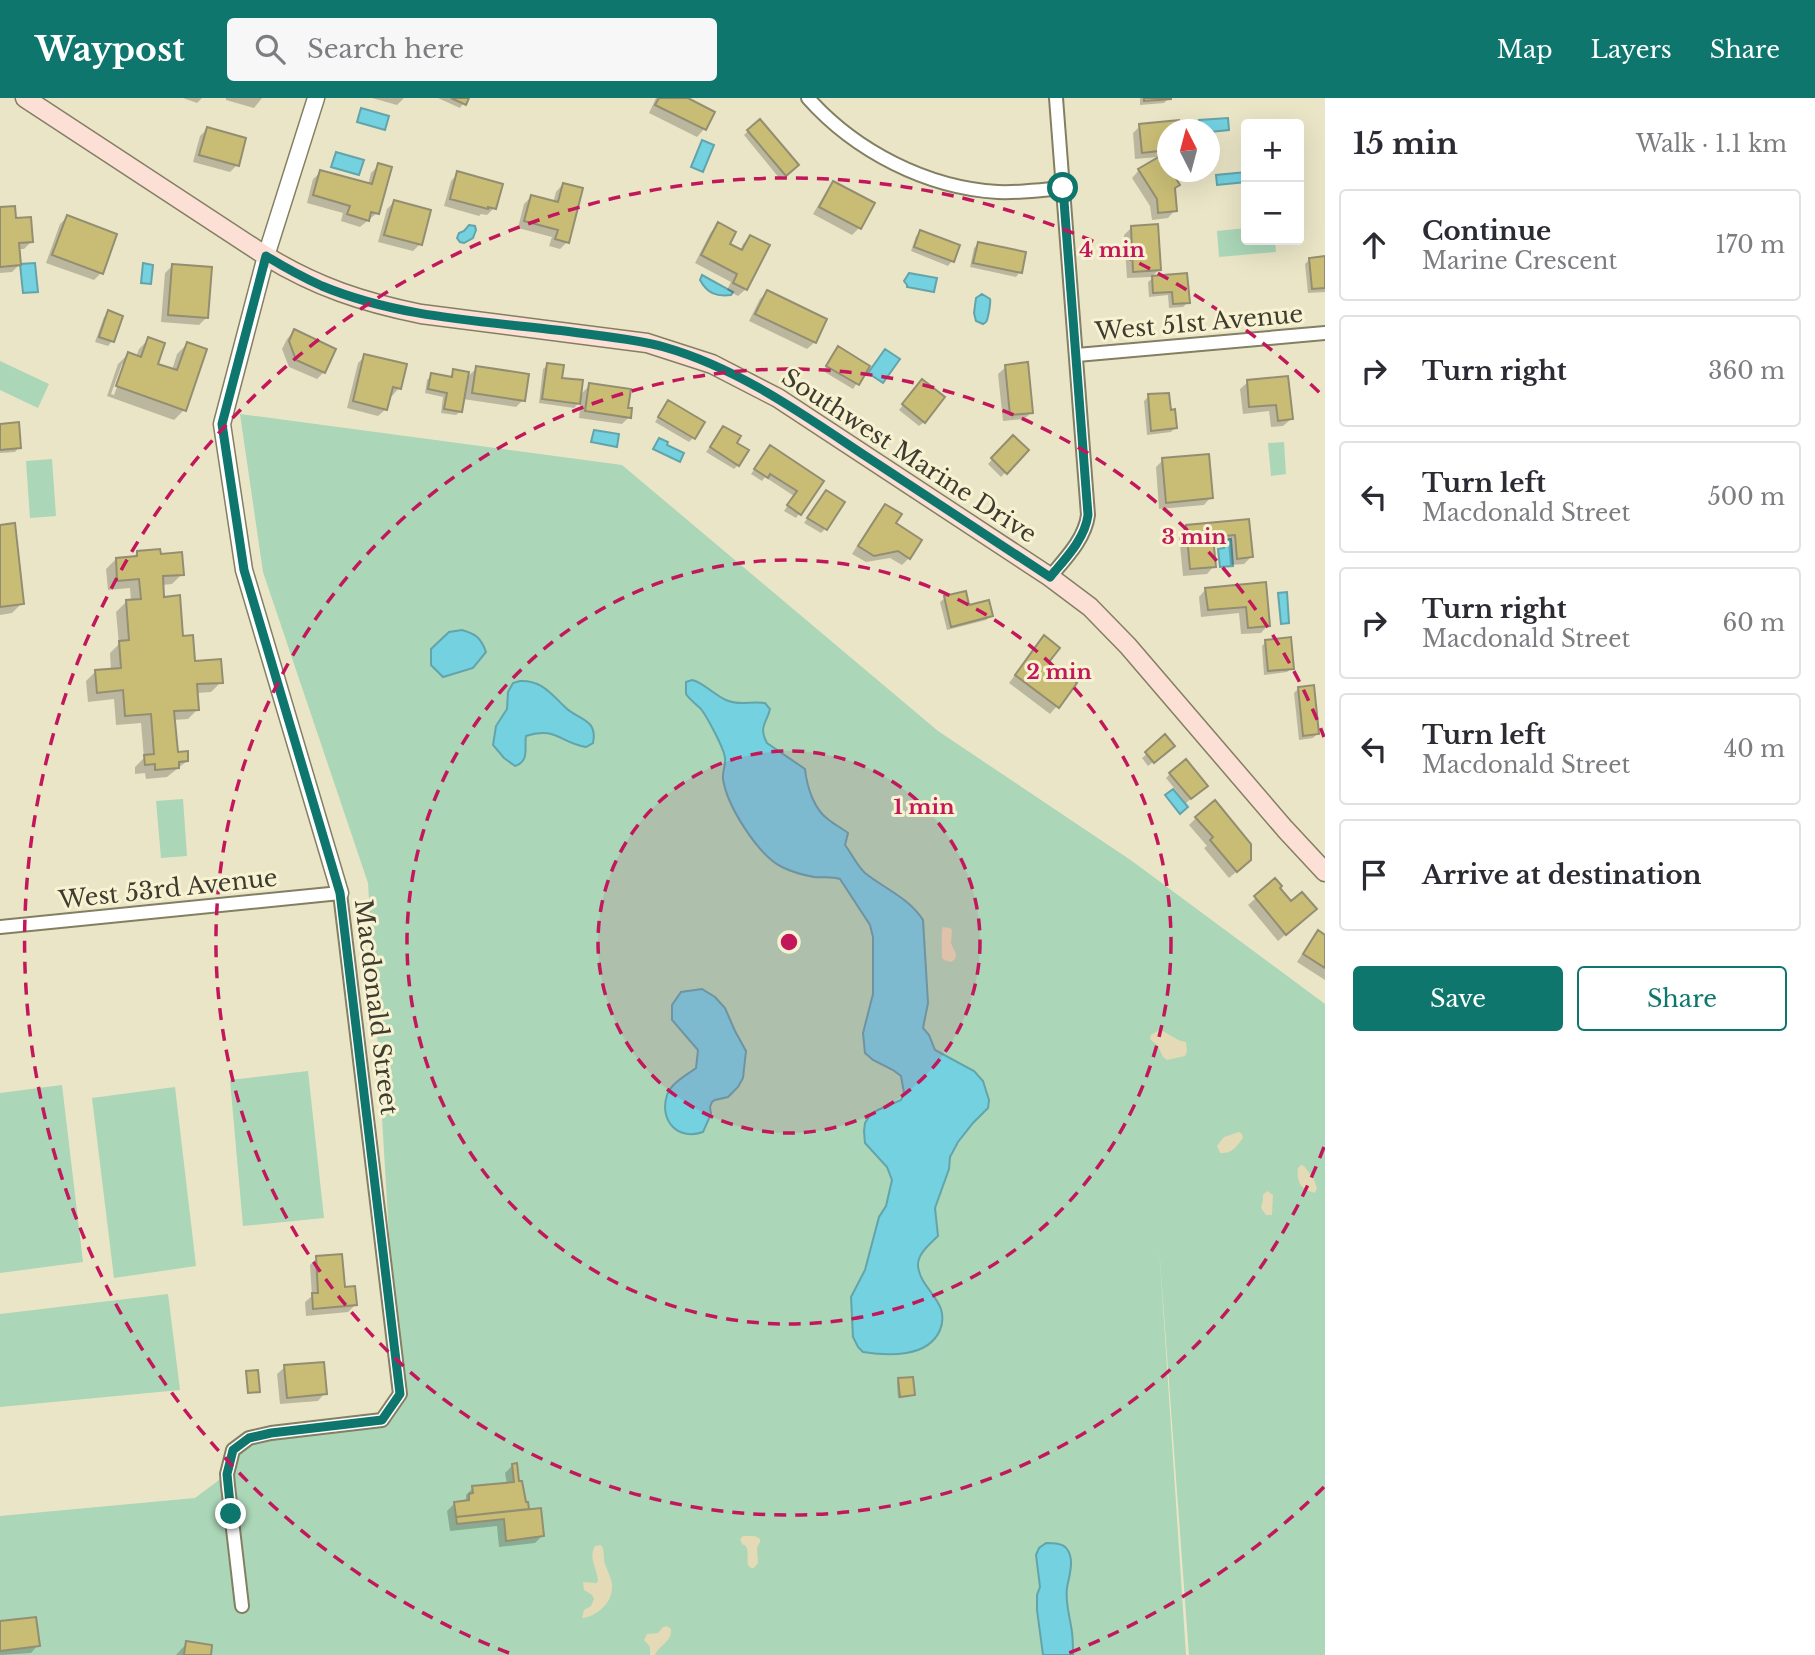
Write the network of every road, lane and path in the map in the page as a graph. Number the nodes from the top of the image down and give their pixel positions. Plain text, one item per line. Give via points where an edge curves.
1 (25, 98) edge
2 (316, 98) edge
3 (807, 98) edge
4 (1056, 98) edge
5 (1063, 188) junction
6 (266, 256) junction
7 (1325, 333) edge
8 (1077, 355) junction
9 (1050, 577) junction
10 (1325, 872) edge
11 (340, 893) junction
12 (0, 927) edge
13 (242, 1606) dead end

1 - 6 main road, Southwest Marine Drive
2 - 6 street, Macdonald Street
3 - 5 street via 871,150 937,180 998,192
4 - 5 street
5 - 8 street
6 - 9 main road, Southwest Marine Drive via 321,286 385,306 458,320 647,343 712,364 778,398
6 - 11 street, Macdonald Street via 222,424 244,570
7 - 8 street, West 51st Avenue
8 - 9 street via 1088,515 1082,535
9 - 10 main road, Southwest Marine Drive via 1090,607 1128,646
11 - 12 street, West 53rd Avenue
11 - 13 street, Macdonald Street via 400,1394 382,1420 271,1433 249,1438 233,1450 227,1474

